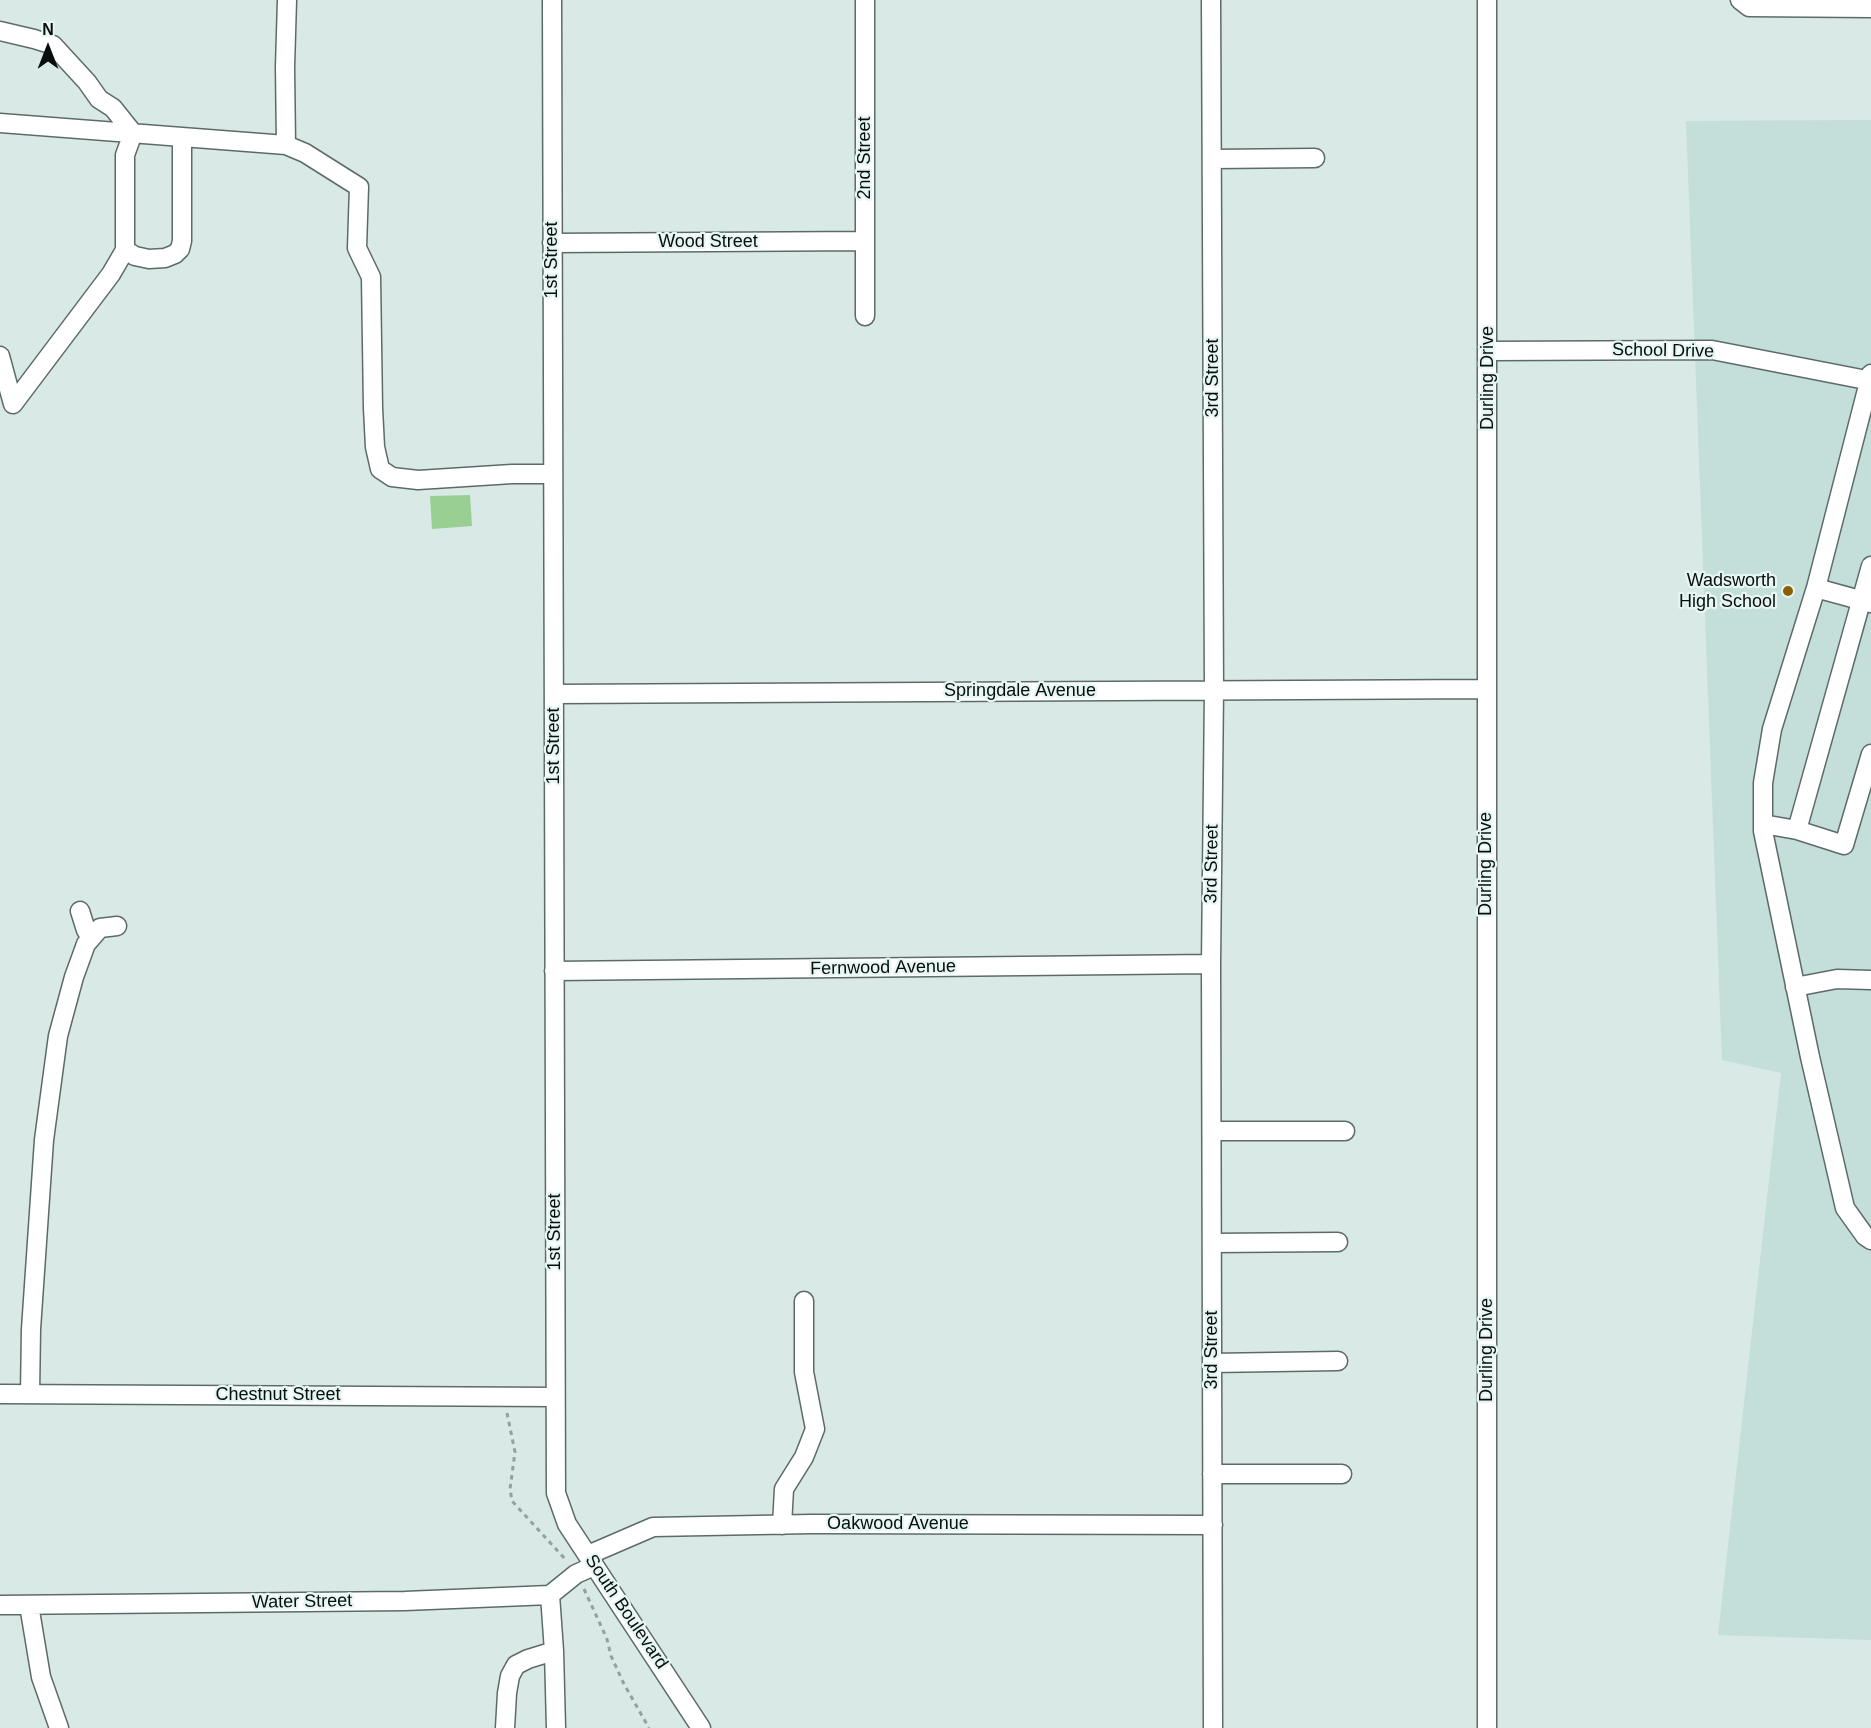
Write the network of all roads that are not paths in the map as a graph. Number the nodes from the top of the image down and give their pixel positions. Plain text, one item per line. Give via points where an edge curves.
1 (287, 0) edge
2 (552, 0) edge
3 (865, 0) edge
4 (1211, 0) edge
5 (1487, 0) edge
6 (1740, 0) edge
7 (1871, 8) edge
8 (0, 31) edge
9 (0, 123) edge
10 (133, 133) junction
11 (182, 137) junction
12 (286, 145) junction
13 (1315, 158) dead end
14 (1212, 159) junction
15 (865, 241) junction
16 (552, 243) junction
17 (125, 250) junction
18 (865, 316) dead end
19 (1488, 351) junction
20 (0, 356) edge
21 (1870, 379) edge
22 (553, 474) junction
23 (1871, 566) edge
24 (1816, 588) junction
25 (1866, 601) edge
26 (1486, 689) junction
27 (1214, 690) junction
28 (554, 694) junction
29 (1871, 754) edge
30 (1763, 824) junction
31 (1797, 830) junction
32 (80, 911) dead end
33 (117, 926) dead end
34 (91, 938) junction
35 (1212, 964) junction
36 (554, 971) junction
37 (1871, 980) edge
38 (1795, 987) junction
39 (1212, 1131) junction
40 (1346, 1131) dead end
41 (1871, 1240) edge
42 (1338, 1242) dead end
43 (1212, 1244) junction
44 (804, 1301) dead end
45 (1338, 1361) dead end
46 (1212, 1363) junction
47 (0, 1394) edge
48 (30, 1394) junction
49 (555, 1397) junction
50 (1212, 1474) junction
51 (1342, 1474) dead end
52 (555, 1493) joint
53 (782, 1525) junction
54 (1213, 1525) junction
55 (591, 1560) junction
56 (550, 1595) junction
57 (0, 1605) edge
58 (29, 1605) junction
59 (554, 1651) junction
60 (59, 1728) edge
61 (504, 1728) edge
62 (556, 1728) edge
63 (701, 1728) edge
64 (1213, 1728) edge
65 (1487, 1728) edge

1 - 12 street
2 - 16 street, 1st Street
3 - 15 street, 2nd Street
4 - 14 street, 3rd Street
5 - 19 street, Durling Drive
6 - 7 street via 1749,7
8 - 10 street via 53,45
9 - 10 street
10 - 11 street
10 - 17 street via 125,155
11 - 12 street
11 - 17 street via 180,249 165,258 149,259
12 - 22 street via 359,187 357,248 371,277 375,447 380,469 392,477 418,480
13 - 14 street
14 - 27 street, 3rd Street
15 - 16 street, Wood Street
15 - 18 street, 2nd Street
16 - 22 street, 1st Street
17 - 20 street via 13,404
19 - 21 street, School Drive via 1712,350
19 - 26 street, Durling Drive
21 - 24 street
22 - 28 street, 1st Street
23 - 25 street
24 - 25 street
24 - 30 street via 1772,729 1763,783
25 - 31 street
26 - 27 street, Springdale Avenue
26 - 65 street, Durling Drive
27 - 28 street, Springdale Avenue
27 - 35 street, 3rd Street
28 - 36 street, 1st Street
29 - 31 street via 1844,845
30 - 31 street
30 - 38 street
32 - 34 street
33 - 34 street via 100,928
34 - 48 street via 74,977 58,1036 44,1140
35 - 36 street, Fernwood Avenue
35 - 39 street, 3rd Street
36 - 49 street, 1st Street
37 - 38 street via 1837,979
38 - 41 street via 1845,1208
39 - 40 street
39 - 43 street, 3rd Street
42 - 43 street
43 - 46 street, 3rd Street
44 - 53 street via 804,1372 815,1429 804,1457 784,1488
45 - 46 street
46 - 50 street, 3rd Street
47 - 48 street, Chestnut Street
48 - 49 street, Chestnut Street
49 - 52 street, 1st Street
50 - 51 street
50 - 54 street, 3rd Street
52 - 55 street, South Boulevard via 567,1524
53 - 54 street, Oakwood Avenue
53 - 55 street, Oakwood Avenue via 653,1527
54 - 64 street, 3rd Street
55 - 56 street
55 - 63 street, South Boulevard
56 - 58 street, Water Street via 405,1601
56 - 59 street
57 - 58 street, Water Street
58 - 60 street via 41,1677
59 - 61 street via 516,1665 510,1676
59 - 62 street

